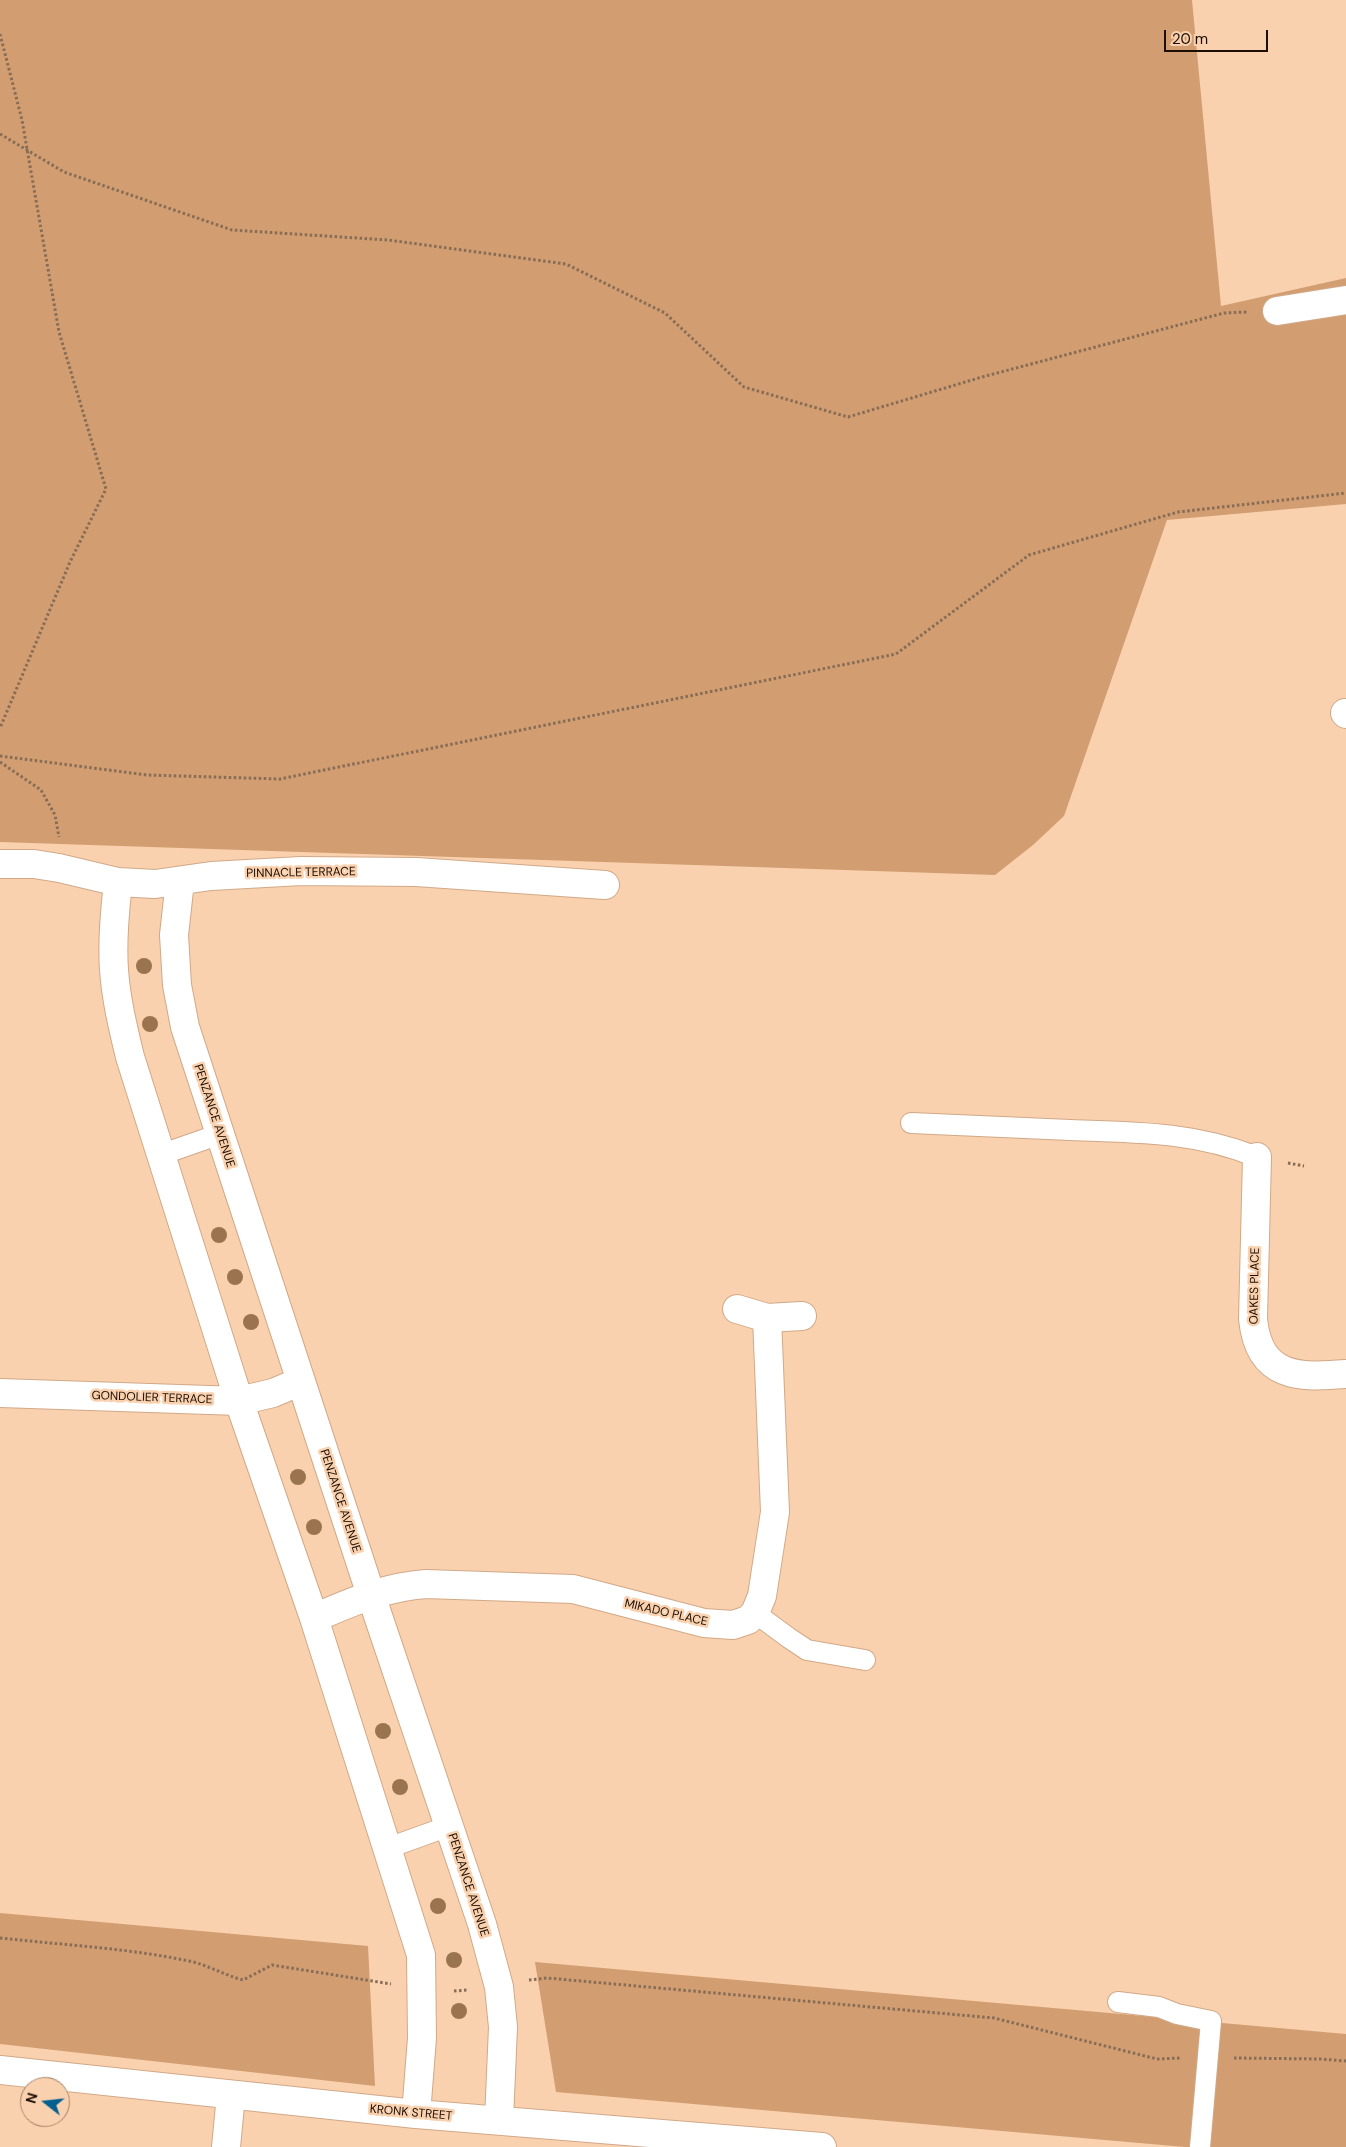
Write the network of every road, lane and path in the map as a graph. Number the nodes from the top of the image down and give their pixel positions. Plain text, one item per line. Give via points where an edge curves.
1 (0, 34) edge
2 (0, 134) edge
3 (28, 150) junction
4 (1346, 300) edge
5 (1277, 311) joint
6 (1346, 493) edge
7 (0, 728) edge
8 (0, 756) edge
9 (0, 762) edge
10 (0, 864) edge
11 (59, 868) junction
12 (180, 881) junction
13 (118, 882) junction
14 (605, 885) dead end
15 (910, 1124) dead end
16 (220, 1134) junction
17 (160, 1155) junction
18 (1257, 1157) joint
19 (737, 1309) dead end
20 (802, 1316) dead end
21 (767, 1318) junction
22 (1346, 1374) edge
23 (301, 1381) junction
24 (0, 1393) edge
25 (239, 1401) junction
26 (370, 1595) junction
27 (755, 1613) junction
28 (314, 1618) junction
29 (865, 1660) dead end
30 (449, 1826) junction
31 (388, 1848) junction
32 (0, 1938) edge
33 (525, 1981) dead end
34 (399, 1986) dead end
35 (472, 1990) dead end
36 (444, 1991) dead end
37 (1118, 2002) dead end
38 (1208, 2058) junction
39 (1346, 2061) edge
40 (0, 2070) edge
41 (231, 2095) junction
42 (416, 2114) junction
43 (499, 2120) junction
44 (646, 2139) edge
45 (226, 2147) edge
46 (822, 2147) edge
47 (1200, 2147) edge

1 - 3 path
2 - 3 path
3 - 5 path via 64,172 232,230 388,240 566,264 665,313 744,388 848,417 1224,313
3 - 7 path via 59,332 106,489 70,562
4 - 5 street
6 - 8 path via 1178,512 1029,555 896,654 280,778 147,775
9 - 11 path via 41,790 55,815 60,843
10 - 11 street, PINNACLE TERRACE
11 - 13 street, PINNACLE TERRACE
12 - 13 street, PINNACLE TERRACE via 155,884
12 - 14 street, PINNACLE TERRACE via 257,873 406,872
12 - 16 street, PENZANCE AVENUE via 174,935 177,984 185,1027
13 - 17 street via 114,970 120,1015
15 - 18 lane via 1187,1136
16 - 17 lane
16 - 23 street, PENZANCE AVENUE
17 - 25 street
18 - 22 street, OAKES PLACE via 1255,1334 1270,1360 1283,1370 1298,1376
19 - 21 street
20 - 21 street
21 - 27 street via 774,1512 762,1596
23 - 25 street, GONDOLIER TERRACE via 273,1393
23 - 26 street, PENZANCE AVENUE
24 - 25 street, GONDOLIER TERRACE
25 - 28 street
26 - 27 street, MIKADO PLACE via 401,1586 426,1584 573,1590 704,1623 733,1624 748,1620
26 - 28 street, MIKADO PLACE
26 - 30 street, PENZANCE AVENUE
27 - 29 lane via 807,1650
28 - 31 street
30 - 31 lane
30 - 43 street, PENZANCE AVENUE via 499,1987 503,2027
31 - 42 street via 421,1955 422,2038
32 - 34 path via 168,1957 209,1966 243,1980 272,1965
33 - 38 path via 547,1978 994,2018 1157,2059
35 - 36 path
37 - 38 lane via 1159,2006 1177,2014 1211,2021
38 - 39 path
38 - 47 lane
40 - 41 street, KRONK STREET
41 - 42 street, KRONK STREET
41 - 45 street
42 - 43 street, KRONK STREET
43 - 44 street, KRONK STREET
44 - 46 street, KRONK STREET

